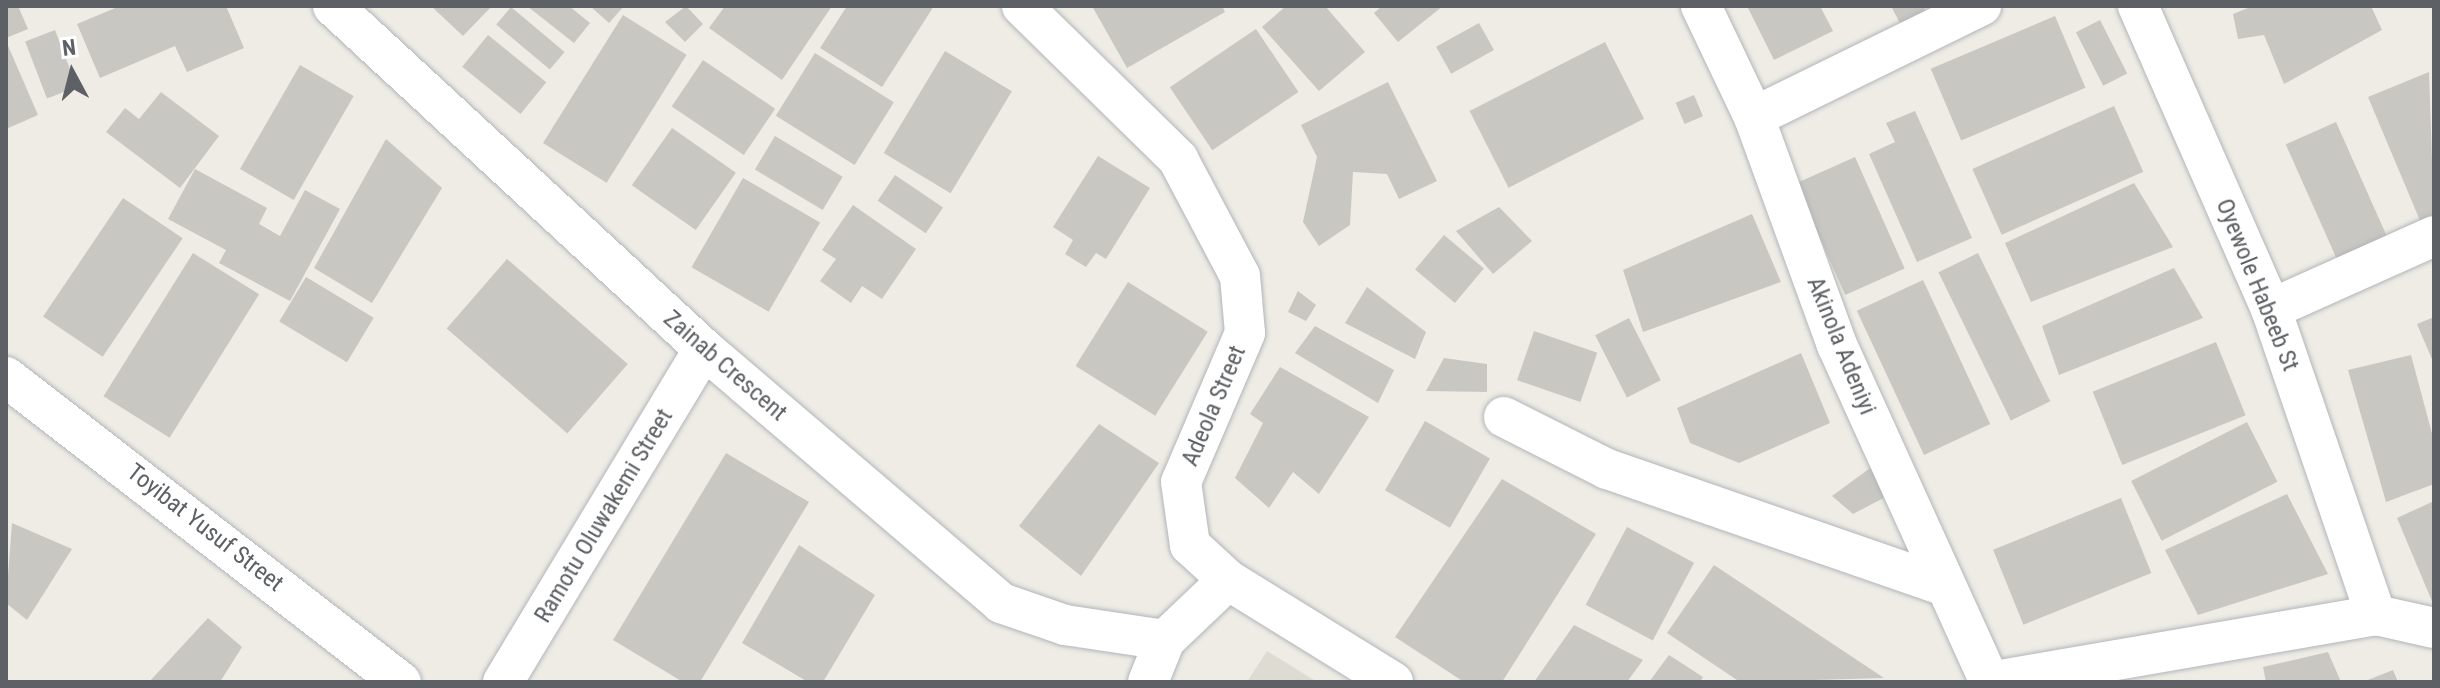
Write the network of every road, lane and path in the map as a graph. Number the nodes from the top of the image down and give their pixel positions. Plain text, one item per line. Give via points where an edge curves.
1 (333, 6) edge
2 (1022, 6) edge
3 (1701, 6) edge
4 (1981, 6) edge
5 (2138, 6) edge
6 (1754, 117) junction
7 (2434, 236) edge
8 (2271, 309) junction
9 (704, 349) junction
10 (6, 377) edge
11 (1504, 417) dead end
12 (1228, 580) junction
13 (1942, 585) junction
14 (2376, 615) junction
15 (2434, 628) edge
16 (1165, 640) junction
17 (401, 682) edge
18 (503, 682) edge
19 (1148, 682) edge
20 (1393, 682) edge
21 (1990, 682) edge

1 - 9 street, Zainab Crescent
2 - 12 street, Adeola Street via 1178,159 1240,276 1245,333 1181,482 1190,545
3 - 6 street, Akinola Adeniyi
4 - 6 street
5 - 8 street, Oyewole Habeeb St
6 - 13 street, Akinola Adeniyi via 1837,345
7 - 8 street
8 - 14 street, Oyewole Habeeb St
9 - 16 street, Zainab Crescent via 1001,603 1065,625
9 - 18 street, Ramotu Oluwakemi Street
10 - 17 street, Toyibat Yusuf Street
11 - 13 street via 1607,469
12 - 16 street
12 - 20 street, Adeola Street
13 - 21 street, Akinola Adeniyi
14 - 15 street
14 - 21 street
16 - 19 street

